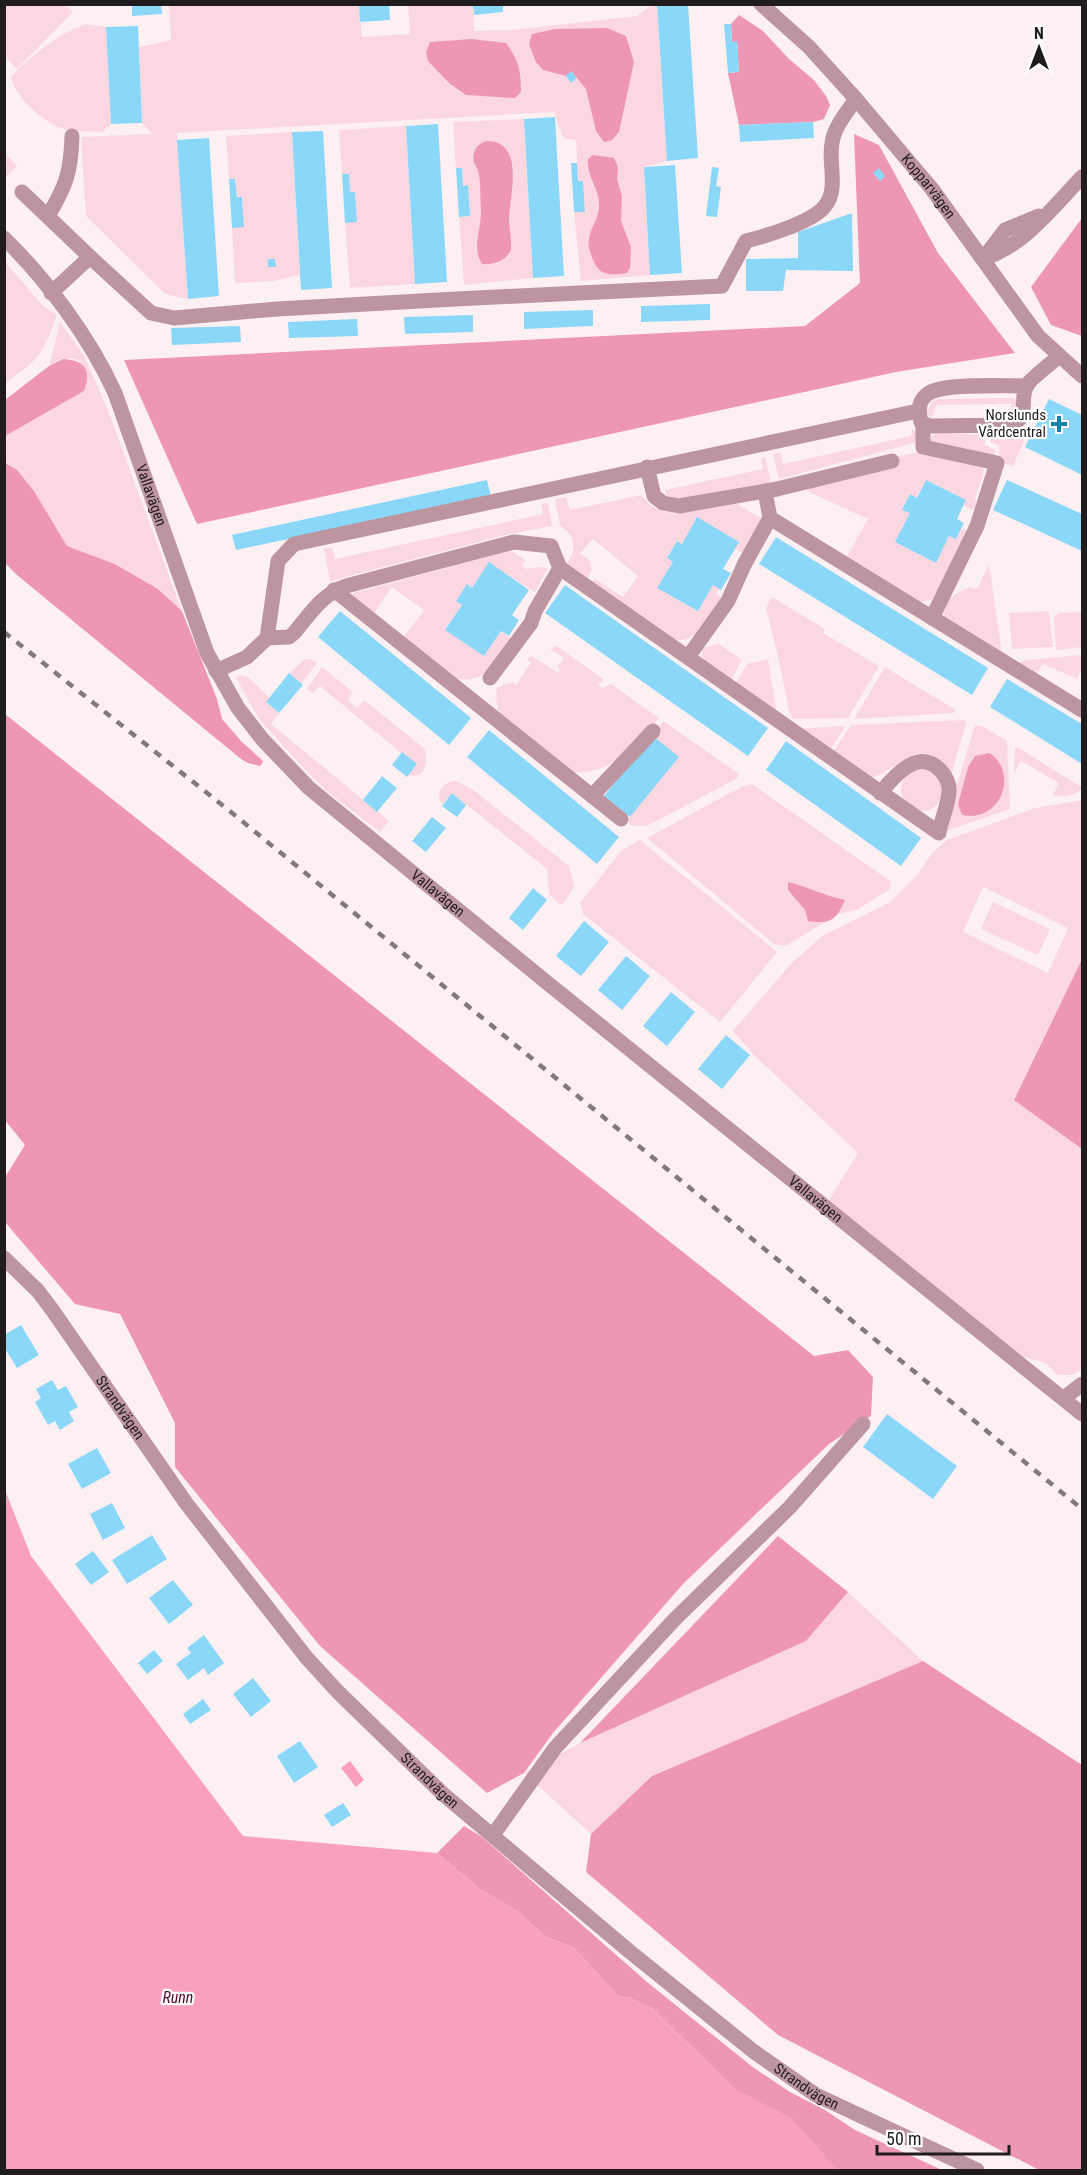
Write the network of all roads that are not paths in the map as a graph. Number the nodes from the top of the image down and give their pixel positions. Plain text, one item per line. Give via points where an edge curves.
1 (761, 4) edge
2 (856, 99) junction
3 (72, 136) dead end
4 (1083, 177) edge
5 (22, 192) dead end
6 (48, 216) junction
7 (4, 238) edge
8 (90, 257) junction
9 (983, 259) junction
10 (51, 293) junction
11 (1059, 356) junction
12 (1083, 376) edge
13 (1027, 386) junction
14 (921, 418) junction
15 (892, 461) dead end
16 (647, 467) junction
17 (765, 491) junction
18 (770, 518) junction
19 (560, 568) junction
20 (334, 590) junction
21 (932, 618) junction
22 (267, 638) junction
23 (688, 657) junction
24 (216, 671) junction
25 (490, 678) dead end
26 (1083, 710) edge
27 (652, 731) dead end
28 (880, 793) junction
29 (592, 796) junction
30 (621, 819) dead end
31 (4, 1258) edge
32 (1083, 1384) edge
33 (1064, 1398) junction
34 (1083, 1414) edge
35 (863, 1424) dead end
36 (493, 1835) junction
37 (977, 2170) edge

1 - 2 street, Kopparvägen via 809,47
2 - 8 street via 832,143 832,192 825,207 775,233 746,241 722,286 456,298 174,318 151,313
2 - 9 street, Kopparvägen via 932,189
3 - 6 street via 67,181
4 - 9 street via 1017,243
5 - 6 street
6 - 8 street
7 - 10 street, Vallavägen
8 - 10 street
9 - 11 street, Kopparvägen via 1038,336
10 - 24 street, Vallavägen via 86,338 115,393 198,631
11 - 12 street, Kopparvägen
11 - 13 street
13 - 14 street via 940,389 923,398
13 - 14 street via 1022,418 1017,423 929,426
14 - 16 street
14 - 21 street via 923,447 997,463 977,526
15 - 17 street
16 - 17 street via 654,496 670,505
16 - 22 street via 294,544 278,561
17 - 18 street
18 - 21 street
18 - 23 street via 728,600
19 - 20 street via 550,546 514,542
19 - 23 street
19 - 25 street via 531,623
20 - 22 street via 289,637
20 - 29 street
21 - 26 street
22 - 24 street via 247,657
23 - 28 street
24 - 33 street, Vallavägen via 263,740 309,788
27 - 29 street
28 - 28 street via 909,765 927,762 938,768 950,791 939,833
29 - 30 street
31 - 36 street, Strandvägen via 38,1291 186,1503 306,1657 412,1765
32 - 33 street
33 - 34 street, Vallavägen
35 - 36 street via 790,1507 675,1619 555,1748
36 - 37 street, Strandvägen via 753,2051 816,2095

